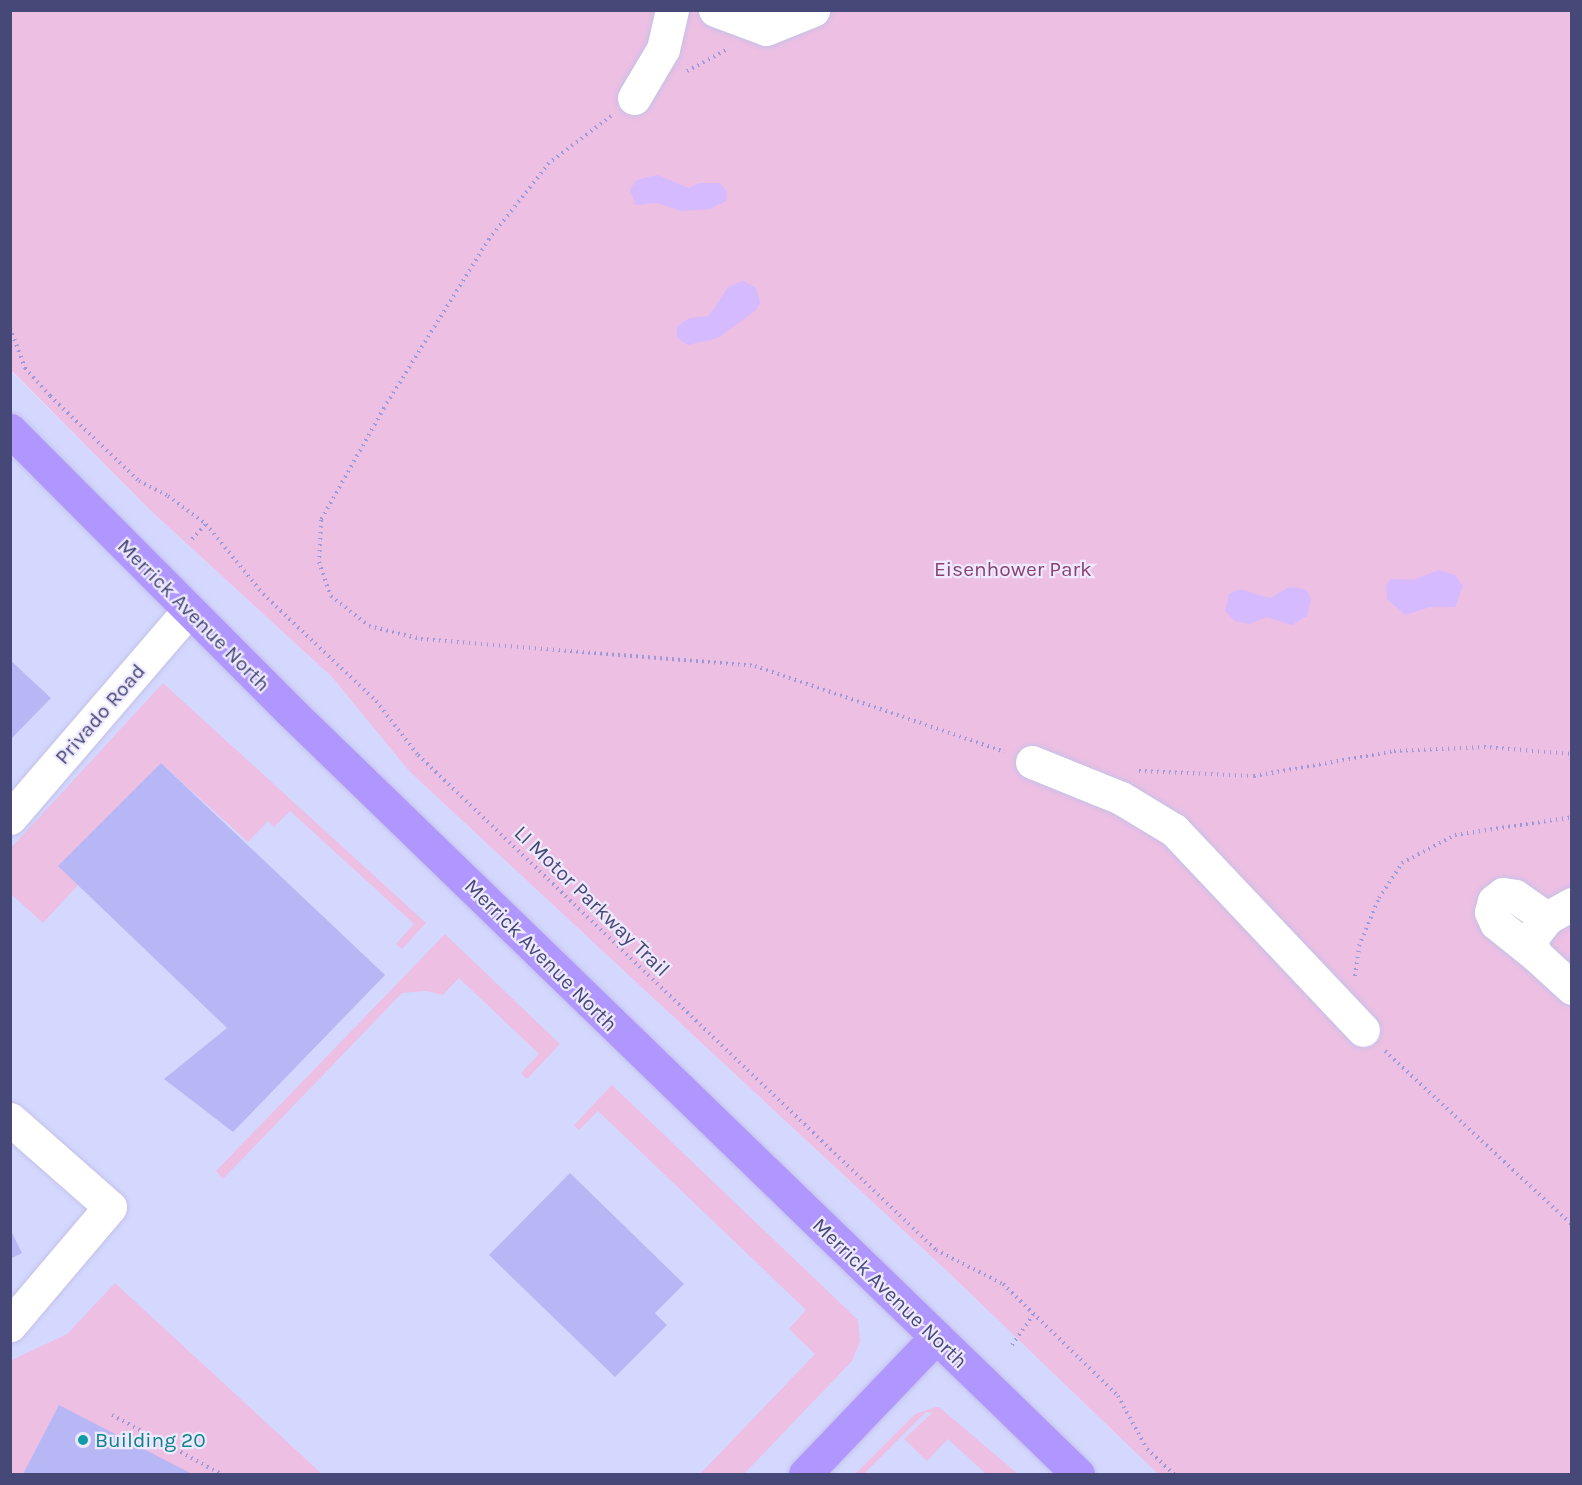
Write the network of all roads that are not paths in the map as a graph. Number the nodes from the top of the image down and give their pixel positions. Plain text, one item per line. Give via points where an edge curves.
1 (672, 10) edge
2 (715, 10) edge
3 (813, 10) edge
4 (634, 98) road end
5 (10, 430) edge
6 (189, 609) junction
7 (1032, 762) road end
8 (10, 818) edge
9 (1559, 911) edge
10 (1536, 955) junction
11 (1572, 988) edge
12 (1363, 1030) road end
13 (10, 1119) edge
14 (10, 1325) edge
15 (936, 1337) junction
16 (805, 1474) edge
17 (1078, 1474) edge

1 - 4 street via 663,49
2 - 3 street via 766,29
5 - 6 main road, Merrick Avenue North
6 - 8 street, Privado Road
6 - 15 main road, Merrick Avenue North
7 - 12 street via 1121,798 1174,830
9 - 10 street via 1530,940
9 - 10 street via 1503,894 1491,912 1496,922
10 - 11 street
13 - 14 street via 110,1207
15 - 16 main road
15 - 17 main road, Merrick Avenue North

